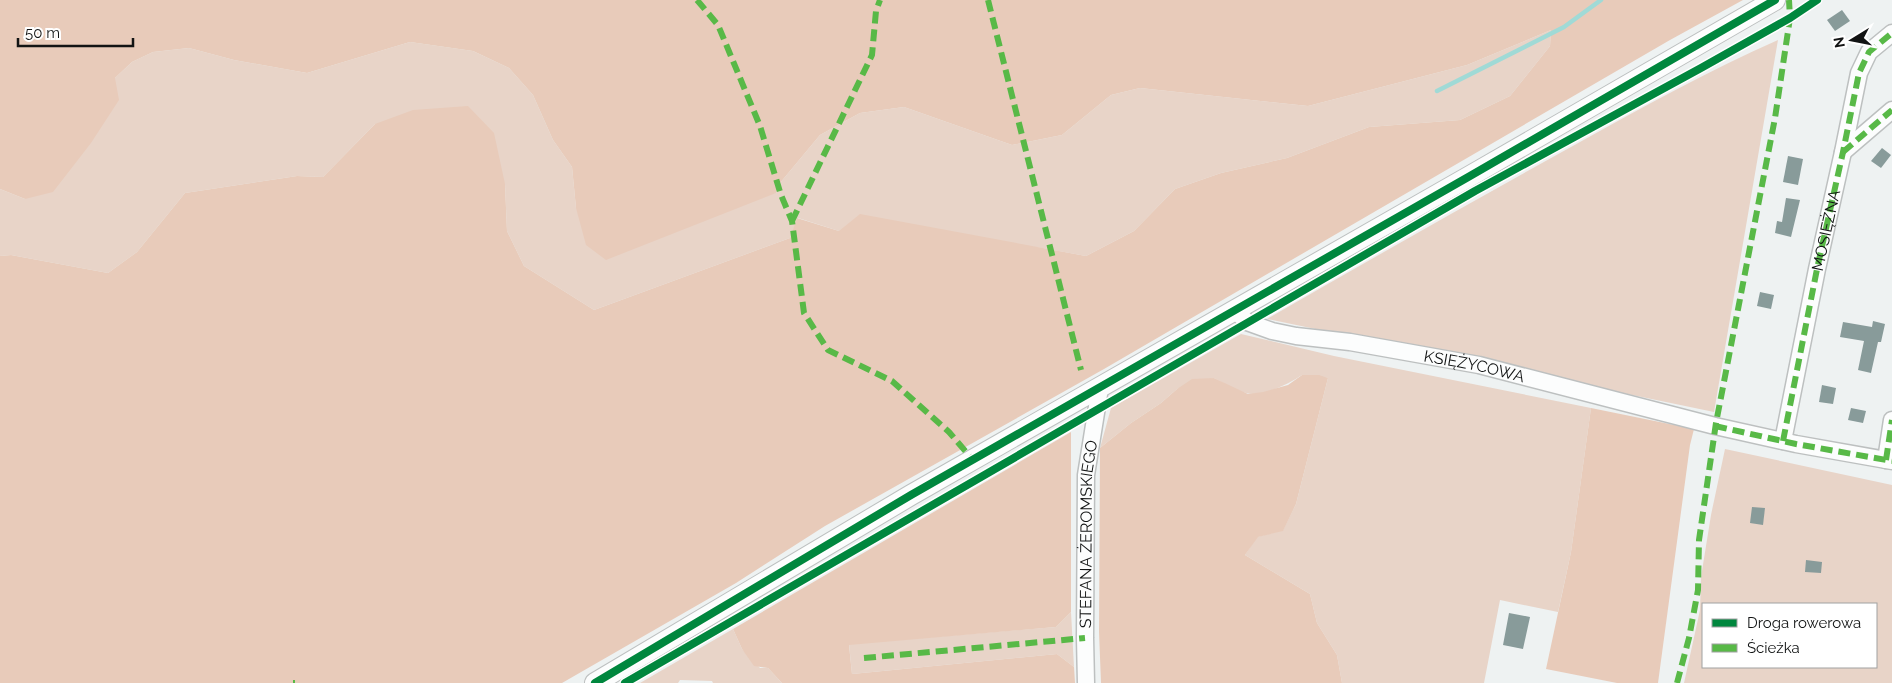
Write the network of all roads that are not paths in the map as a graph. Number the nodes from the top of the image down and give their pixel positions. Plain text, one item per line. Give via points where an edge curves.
1 (1775, 0) edge
2 (1892, 33) edge
3 (1892, 110) edge
4 (1843, 152) junction
5 (1235, 310) junction
6 (1100, 388) junction
7 (1892, 420) edge
8 (1782, 441) junction
9 (1889, 461) edge
10 (595, 683) edge
11 (1086, 683) edge

1 - 5 street
2 - 4 street, MOSIĘŻNA via 1869,52 1859,73
3 - 4 street
4 - 8 street, MOSIĘŻNA
5 - 6 street
5 - 8 street, KSIĘŻYCOWA via 1247,322 1272,331 1479,365
6 - 10 street via 911,495
6 - 11 street, STEFANA ŻEROMSKIEGO via 1086,475
7 - 9 street
8 - 9 street, KSIĘŻYCOWA

